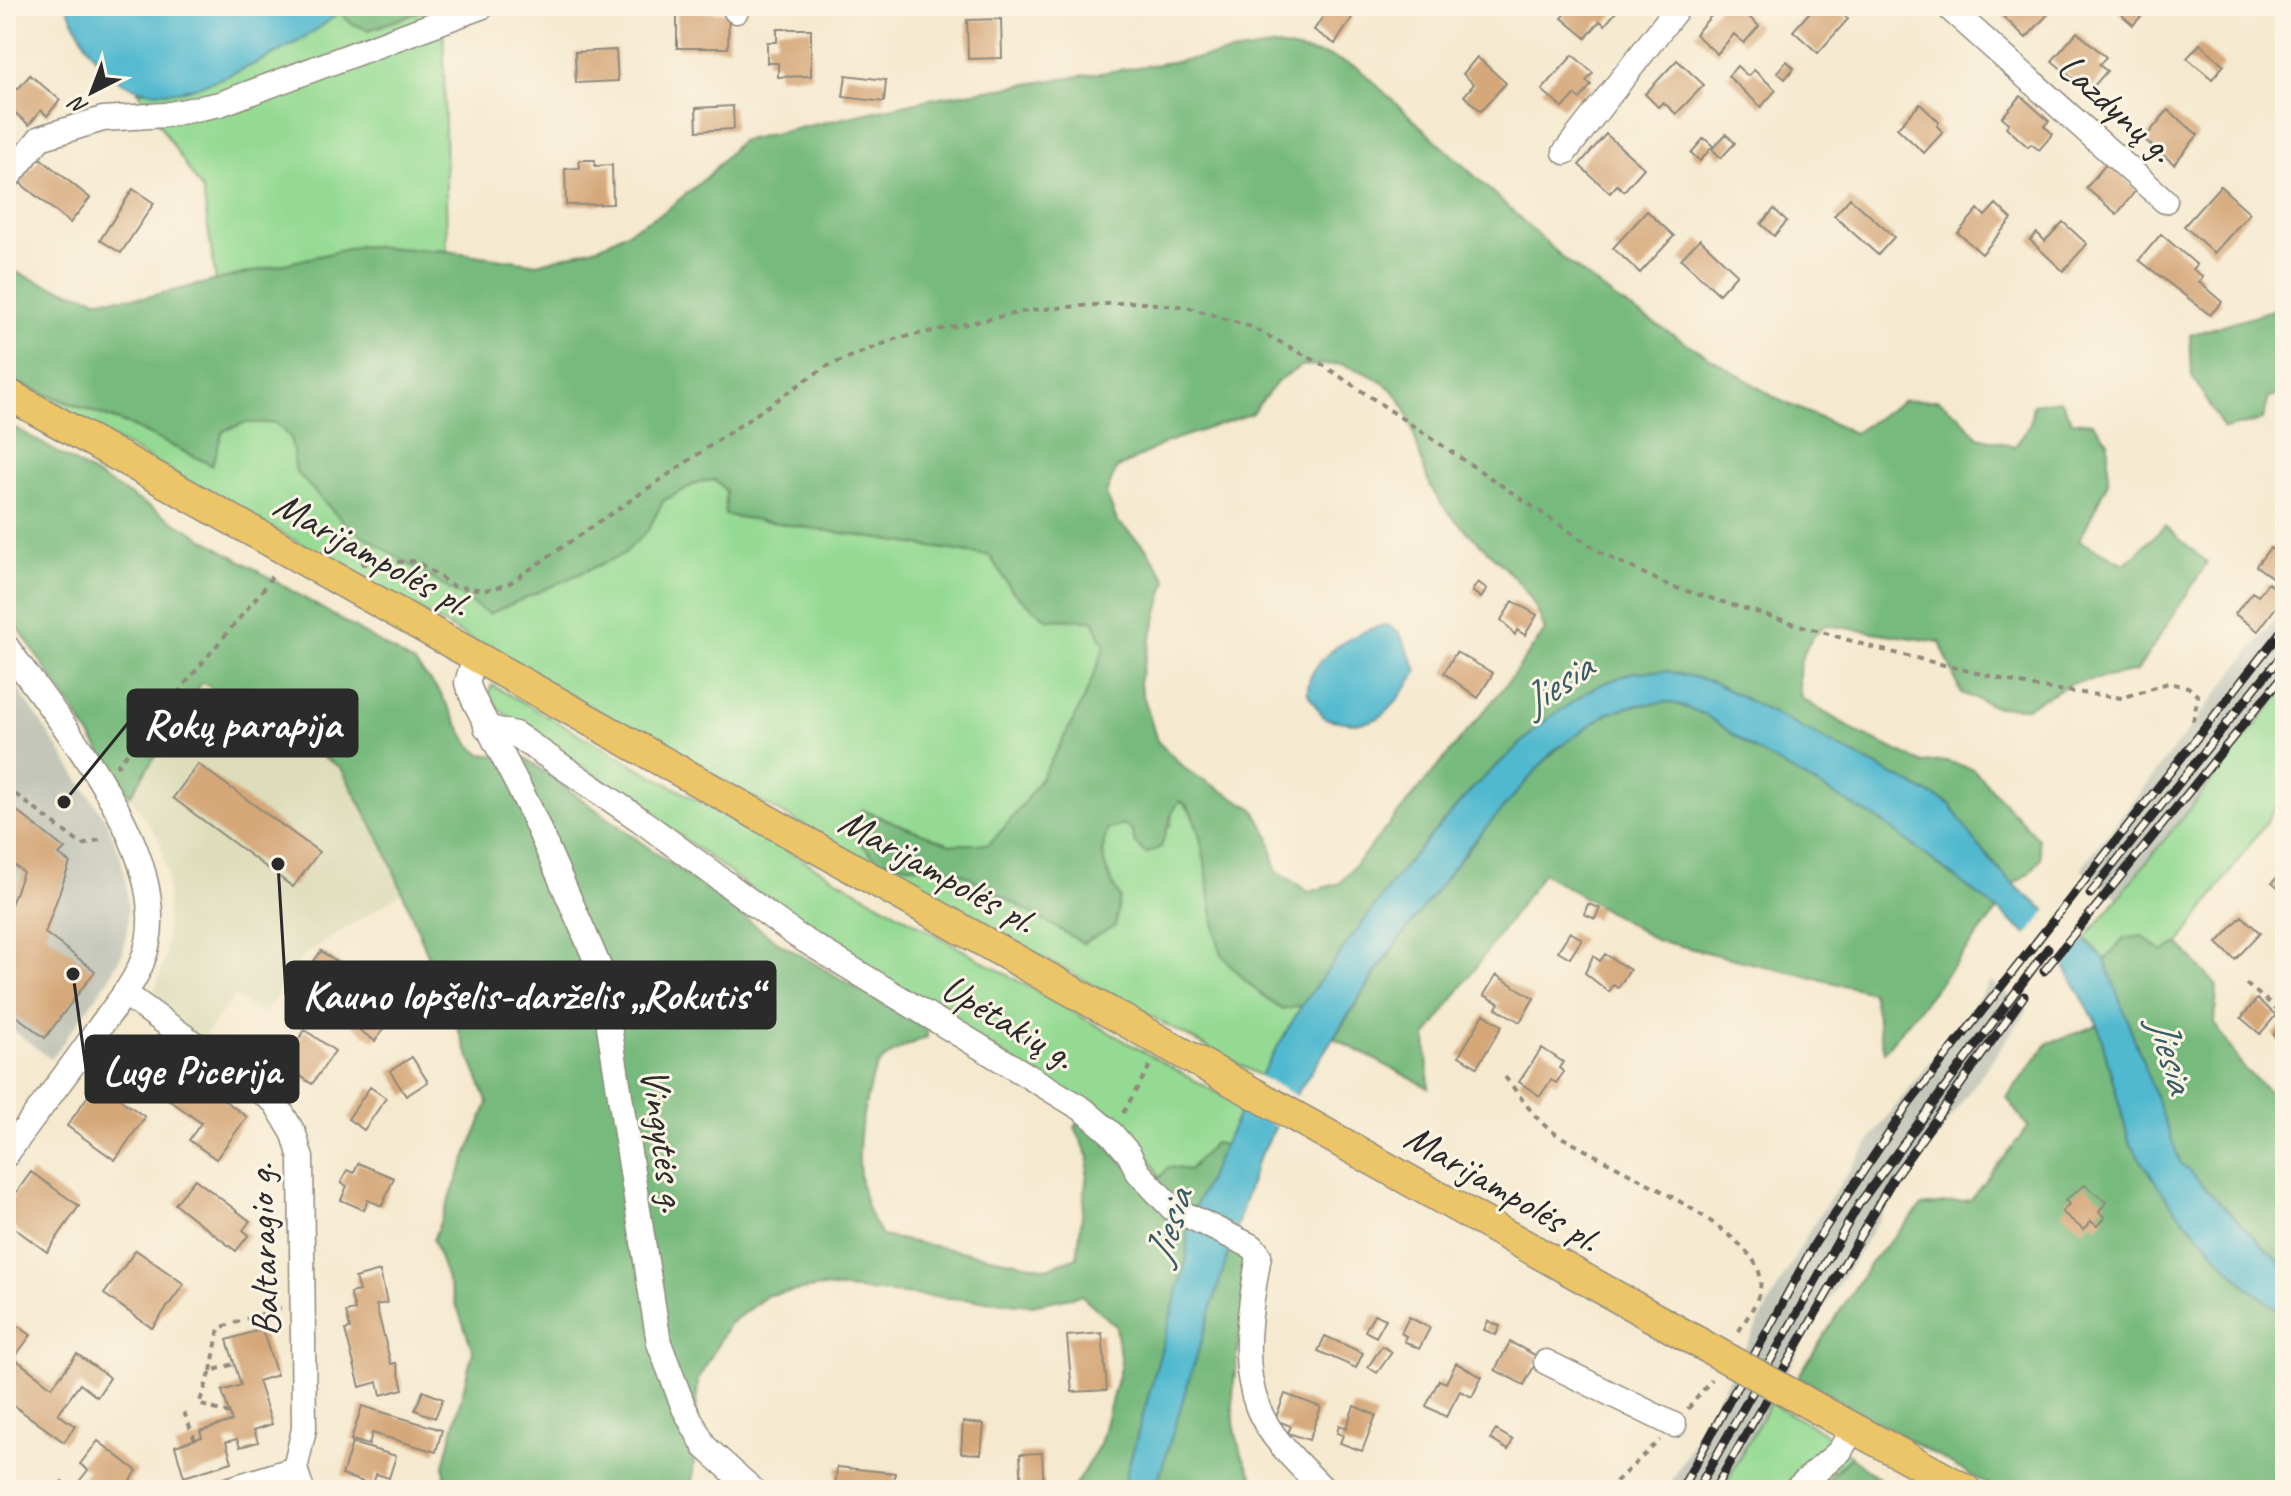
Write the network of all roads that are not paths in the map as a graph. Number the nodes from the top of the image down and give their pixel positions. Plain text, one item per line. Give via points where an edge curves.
1 (483, 6) edge
2 (1679, 6) edge
3 (1947, 6) edge
4 (1565, 152) dead end
5 (6, 180) edge
6 (2165, 201) dead end
7 (6, 393) edge
8 (6, 646) edge
9 (475, 656) junction
10 (486, 727) junction
11 (124, 993) junction
12 (6, 1155) edge
13 (1546, 1362) dead end
14 (1842, 1422) junction
15 (1674, 1425) road end
16 (299, 1480) edge
17 (227, 1490) edge
18 (753, 1490) edge
19 (1324, 1490) edge
20 (1795, 1490) edge
21 (1966, 1490) edge

1 - 5 street via 220,104 103,119 40,138
2 - 4 street
3 - 6 street, Lazdynų g.
7 - 9 main road, Marijampolės pl.
8 - 11 street via 113,801 144,869 149,940
9 - 10 street, Vingytės g. via 467,683
9 - 14 main road, Marijampolės pl., bridge via 1159,1051 1380,1163
10 - 18 street, Vingytės g. via 529,807 600,969 659,1343 705,1447
10 - 19 street, Upėtakių g. via 515,734 796,935 1084,1110 1112,1134 1165,1200 1259,1255 1248,1322 1248,1366 1258,1409 1281,1444
11 - 12 street
11 - 16 street, Baltaragio g. via 275,1102 286,1116 301,1158 304,1429
13 - 15 street
14 - 20 street via 1840,1451
14 - 21 main road, Marijampolės pl.
16 - 17 street

